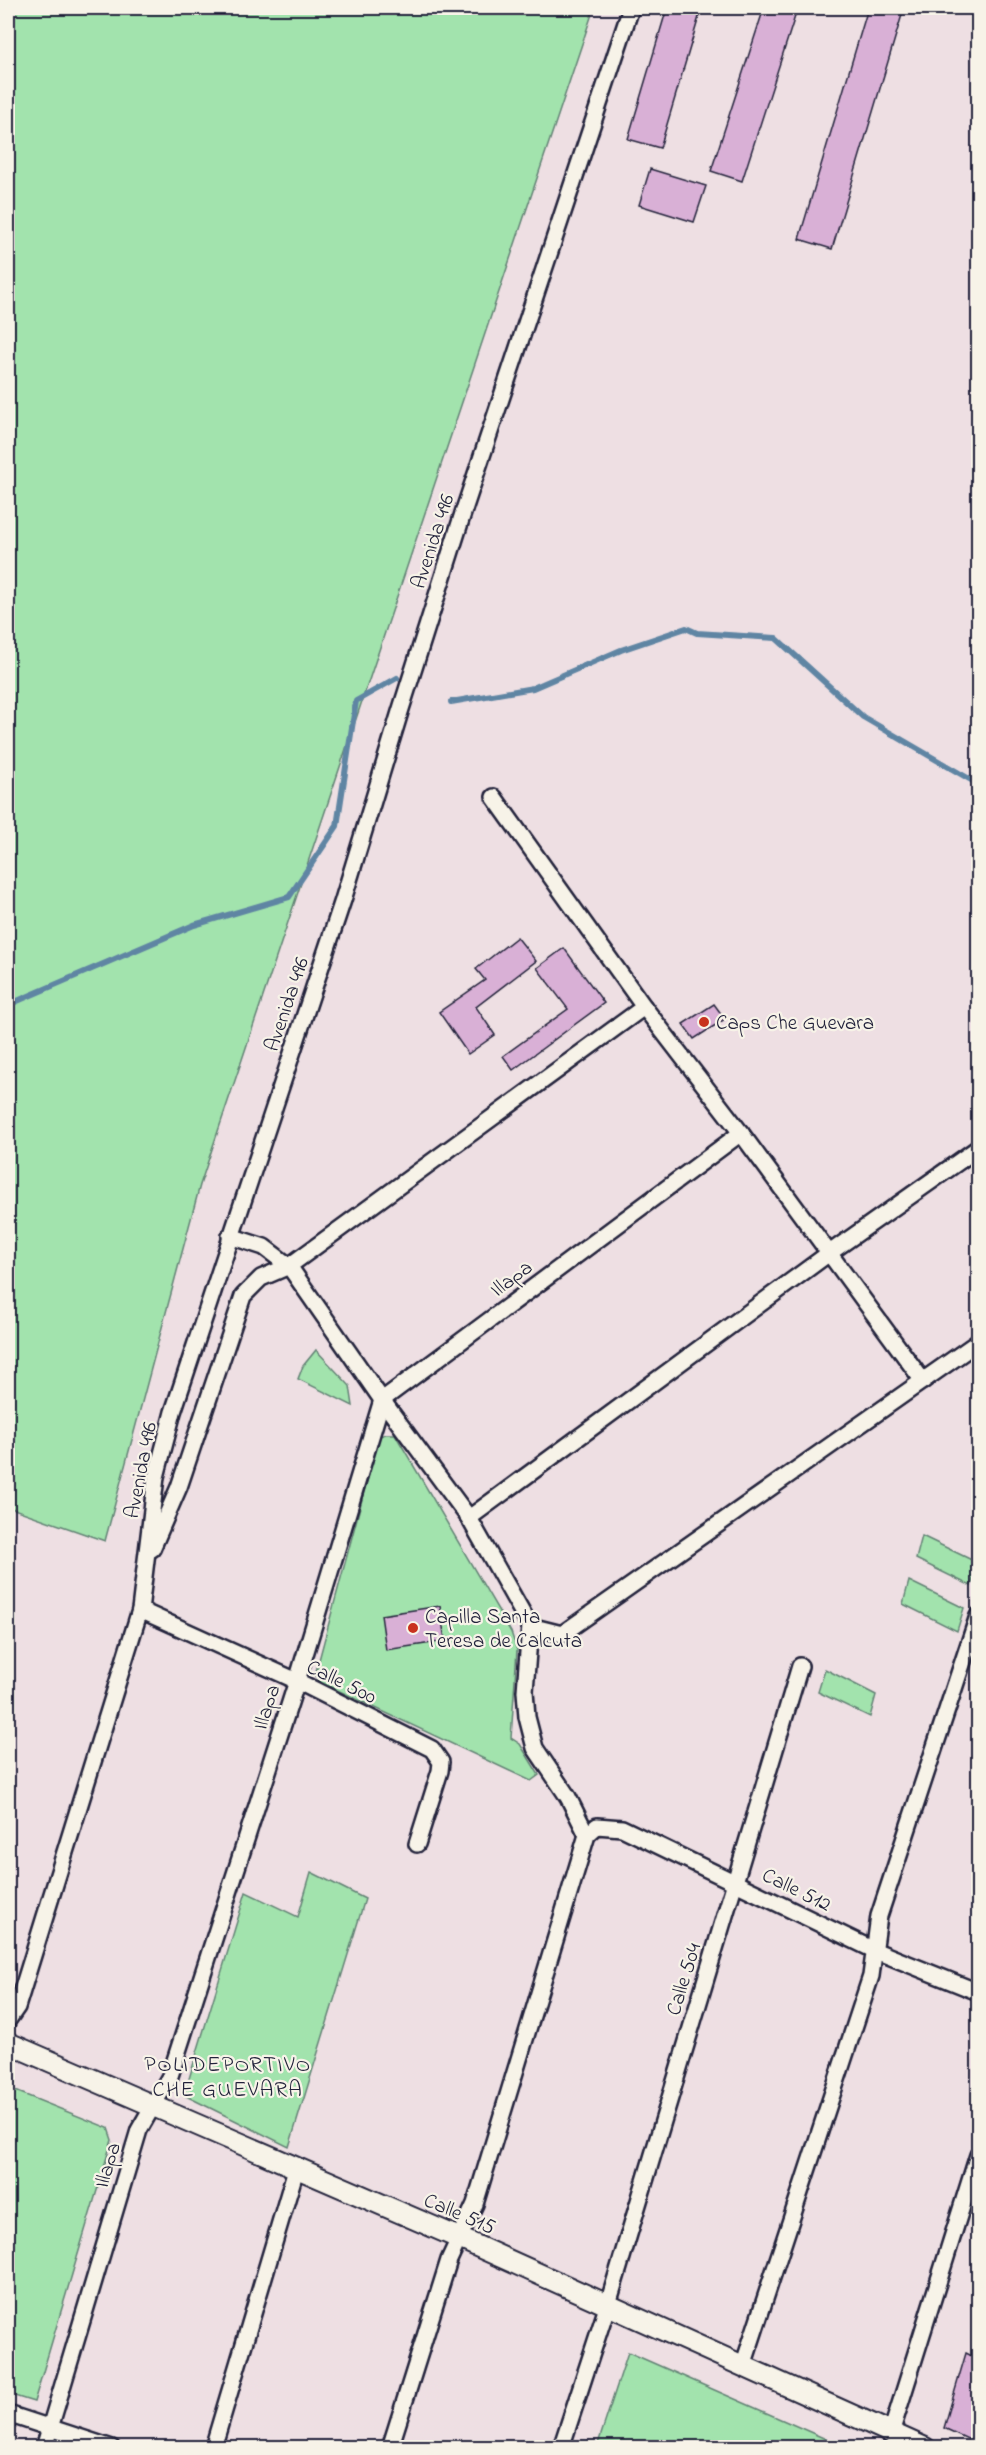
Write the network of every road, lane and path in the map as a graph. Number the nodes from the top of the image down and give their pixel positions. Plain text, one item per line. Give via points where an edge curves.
1 (631, 8) edge
2 (494, 797) dead end
3 (644, 1007) junction
4 (741, 1133) junction
5 (978, 1148) edge
6 (230, 1236) junction
7 (828, 1254) junction
8 (289, 1266) junction
9 (978, 1342) edge
10 (923, 1381) junction
11 (382, 1400) junction
12 (469, 1518) junction
13 (146, 1565) junction
14 (140, 1610) junction
15 (978, 1616) edge
16 (530, 1626) junction
17 (800, 1666) dead end
18 (297, 1682) junction
19 (592, 1831) junction
20 (417, 1844) dead end
21 (734, 1882) junction
22 (876, 1951) junction
23 (978, 1992) edge
24 (8, 2020) edge
25 (8, 2043) edge
26 (153, 2105) junction
27 (978, 2155) edge
28 (296, 2169) junction
29 (459, 2238) junction
30 (608, 2304) junction
31 (743, 2366) junction
32 (8, 2414) edge
33 (50, 2427) junction
34 (891, 2433) junction
35 (44, 2448) edge
36 (112, 2448) edge
37 (213, 2448) edge
38 (390, 2448) edge
39 (561, 2448) edge
40 (925, 2448) edge

1 - 6 street, Avenida 496 via 416,661 343,900
2 - 3 street
3 - 4 street
3 - 8 street
4 - 7 street
4 - 11 street, Illapa
5 - 7 street
6 - 8 street via 264,1246
6 - 13 street, Avenida 496 via 156,1477
7 - 10 street
7 - 12 street
8 - 11 street
8 - 13 street via 261,1278 243,1296 179,1487
9 - 10 street
10 - 16 street via 562,1634
11 - 12 street
11 - 18 street, Illapa
12 - 16 street
13 - 14 street, Avenida 496
14 - 18 street, Calle 500
14 - 24 street, Avenida 496 via 17,2007
15 - 22 street via 879,1916
16 - 19 street via 525,1691 535,1748
17 - 21 street, Calle 504
18 - 20 street, Calle 500 via 432,1749 441,1762 440,1771
18 - 26 street, Illapa via 170,2076
19 - 21 street, Calle 512 via 622,1828
19 - 29 street via 476,2204
21 - 22 street, Calle 512
21 - 30 street, Calle 504
22 - 23 street, Calle 512
22 - 31 street
25 - 26 street, Calle 515
26 - 28 street, Calle 515
26 - 33 street, Illapa via 139,2130
27 - 34 street
28 - 29 street, Calle 515
28 - 37 street
29 - 30 street, Calle 515
29 - 38 street
30 - 31 street, Calle 515
30 - 39 street, Calle 504
31 - 34 street, Calle 515
32 - 33 street
33 - 35 street, Illapa
33 - 36 street
34 - 40 street, Calle 515

